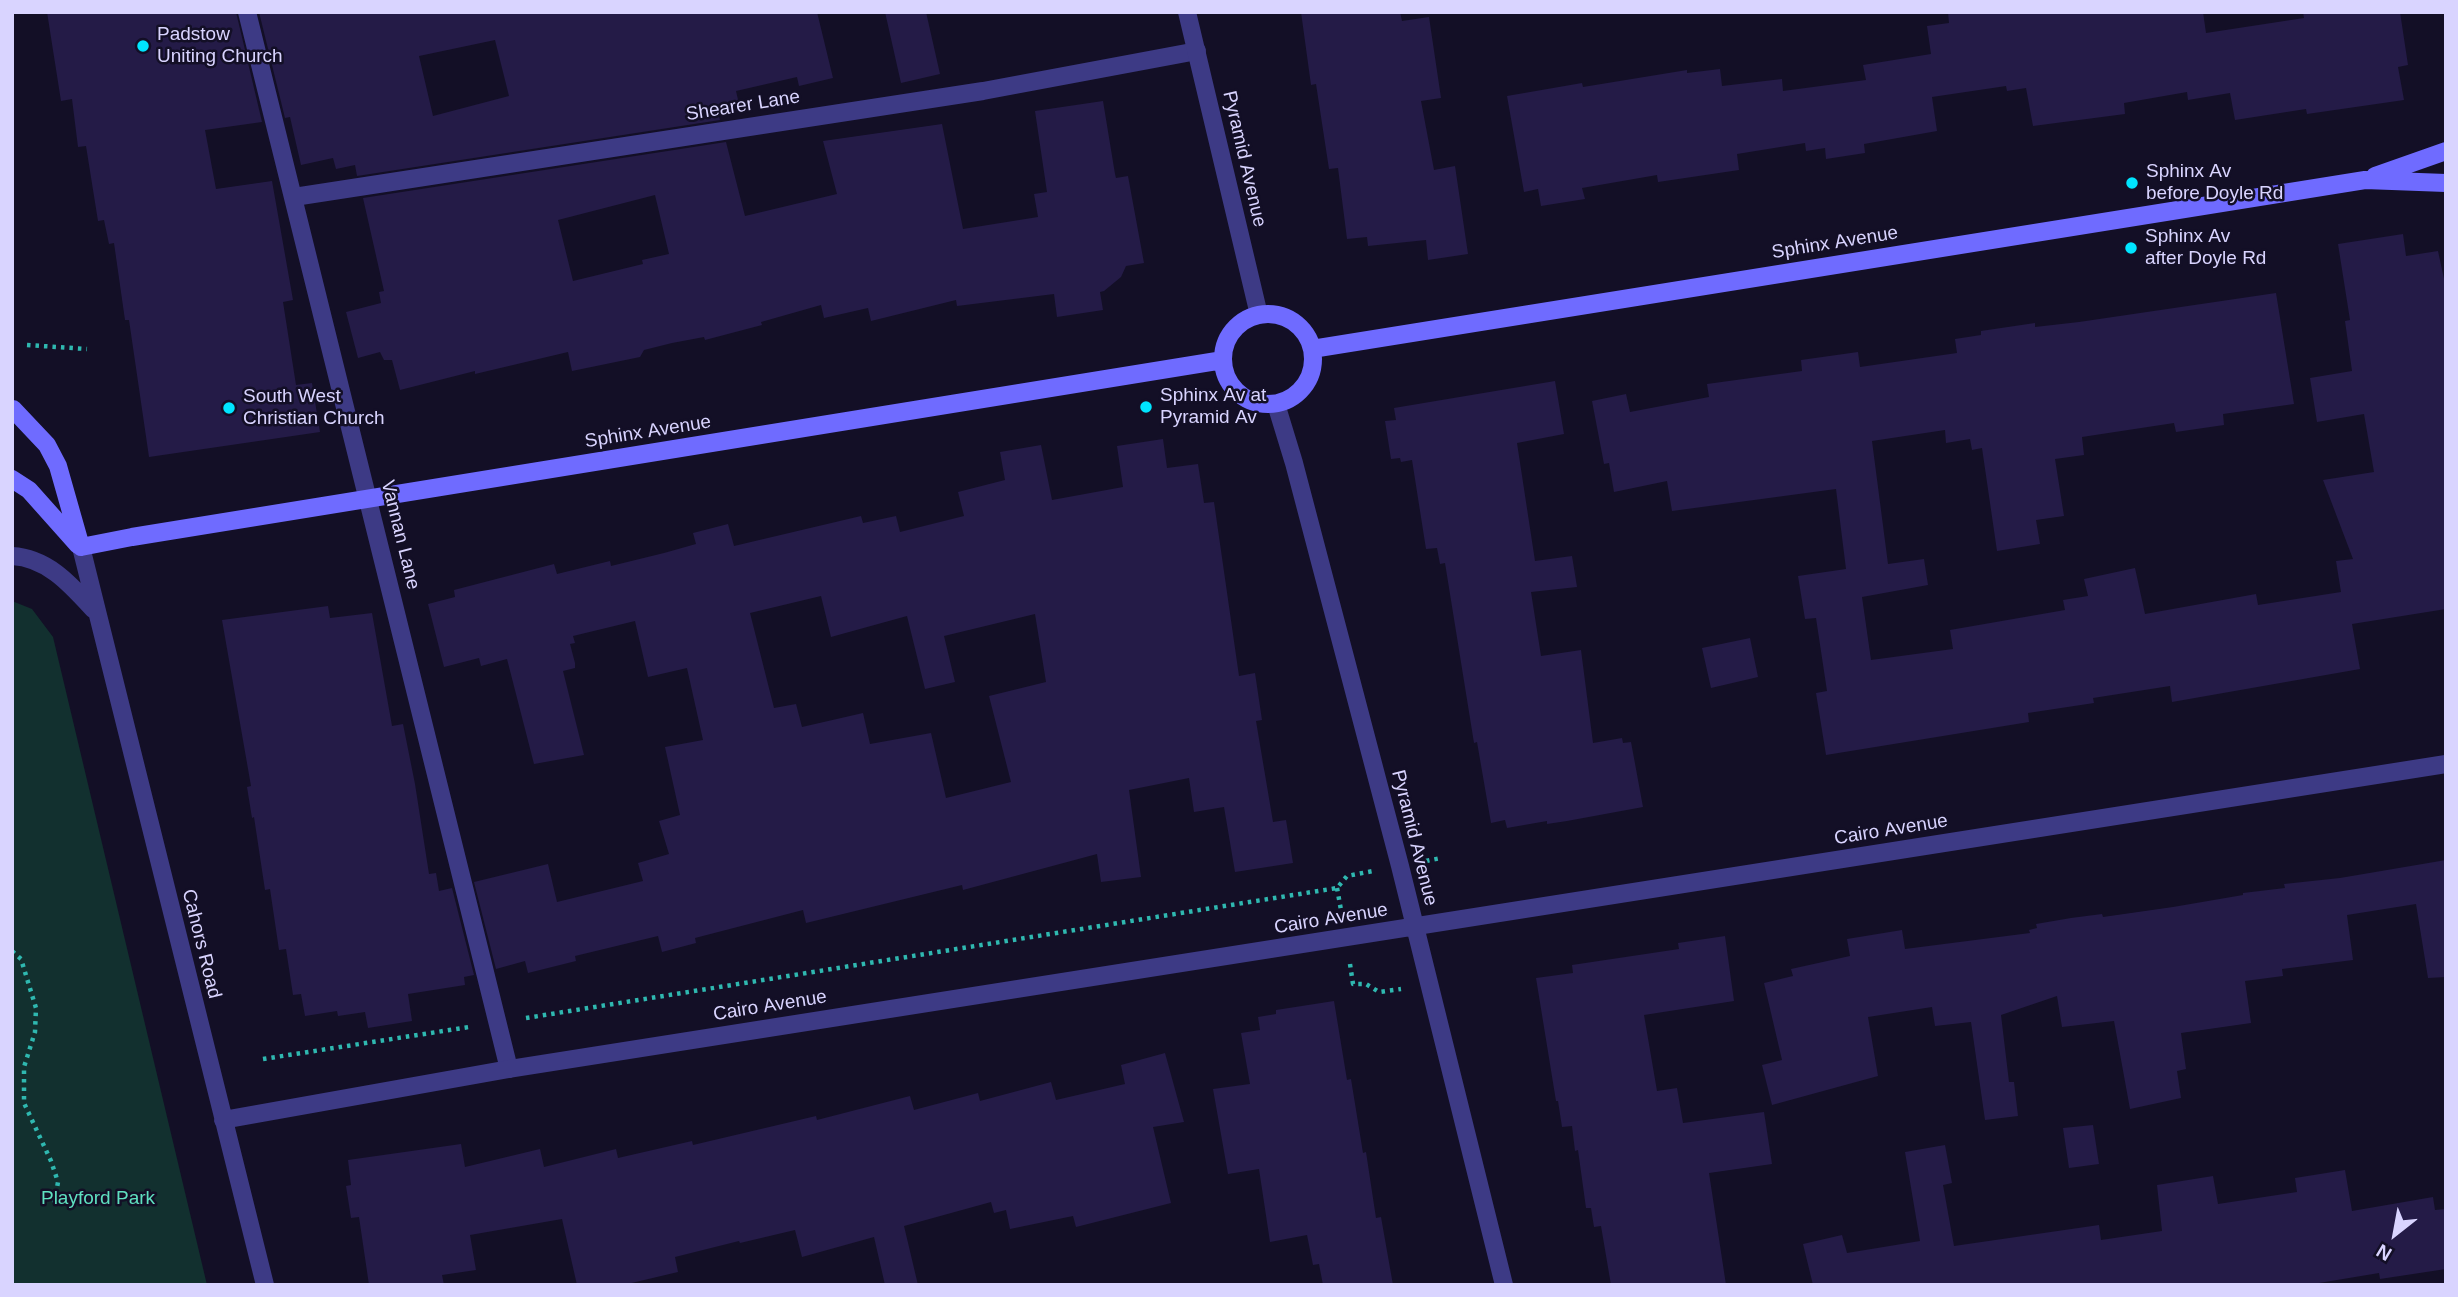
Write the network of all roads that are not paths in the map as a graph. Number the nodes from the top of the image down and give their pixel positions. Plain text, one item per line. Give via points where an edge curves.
1 (247, 12) edge
2 (1187, 12) edge
3 (1197, 51) junction
4 (2446, 151) edge
5 (2365, 180) junction
6 (2446, 183) edge
7 (295, 197) junction
8 (1259, 315) junction
9 (1312, 349) junction
10 (1223, 360) junction
11 (1276, 404) junction
12 (13, 411) edge
13 (12, 479) edge
14 (369, 498) junction
15 (81, 547) junction
16 (12, 556) edge
17 (97, 612) junction
18 (2446, 764) edge
19 (1415, 927) junction
20 (509, 1069) junction
21 (223, 1120) junction
22 (265, 1285) edge
23 (1504, 1285) edge

1 - 7 street, Vannan Lane
2 - 3 street, Pyramid Avenue
3 - 7 street, Shearer Lane via 983,90
3 - 8 street, Pyramid Avenue
4 - 5 street, Sphinx Avenue
5 - 6 street, Sphinx Avenue
5 - 9 street, Sphinx Avenue
7 - 14 street, Vannan Lane
8 - 9 street via 1273,314 1298,325
8 - 10 street via 1244,320 1233,331
9 - 11 street via 1310,378 1302,390
10 - 11 street via 1226,375 1246,398
10 - 14 street, Sphinx Avenue
11 - 19 street, Pyramid Avenue
12 - 15 street, Cahors Road via 47,445 58,466
13 - 15 street, Cahors Road via 29,490
14 - 15 street, Sphinx Avenue
14 - 20 street, Vannan Lane
15 - 17 street, Cahors Road
16 - 17 street via 25,556 49,567
17 - 21 street, Cahors Road
18 - 19 street, Cairo Avenue
19 - 20 street, Cairo Avenue
19 - 23 street, Pyramid Avenue
20 - 21 street, Cairo Avenue
21 - 22 street, Cahors Road

